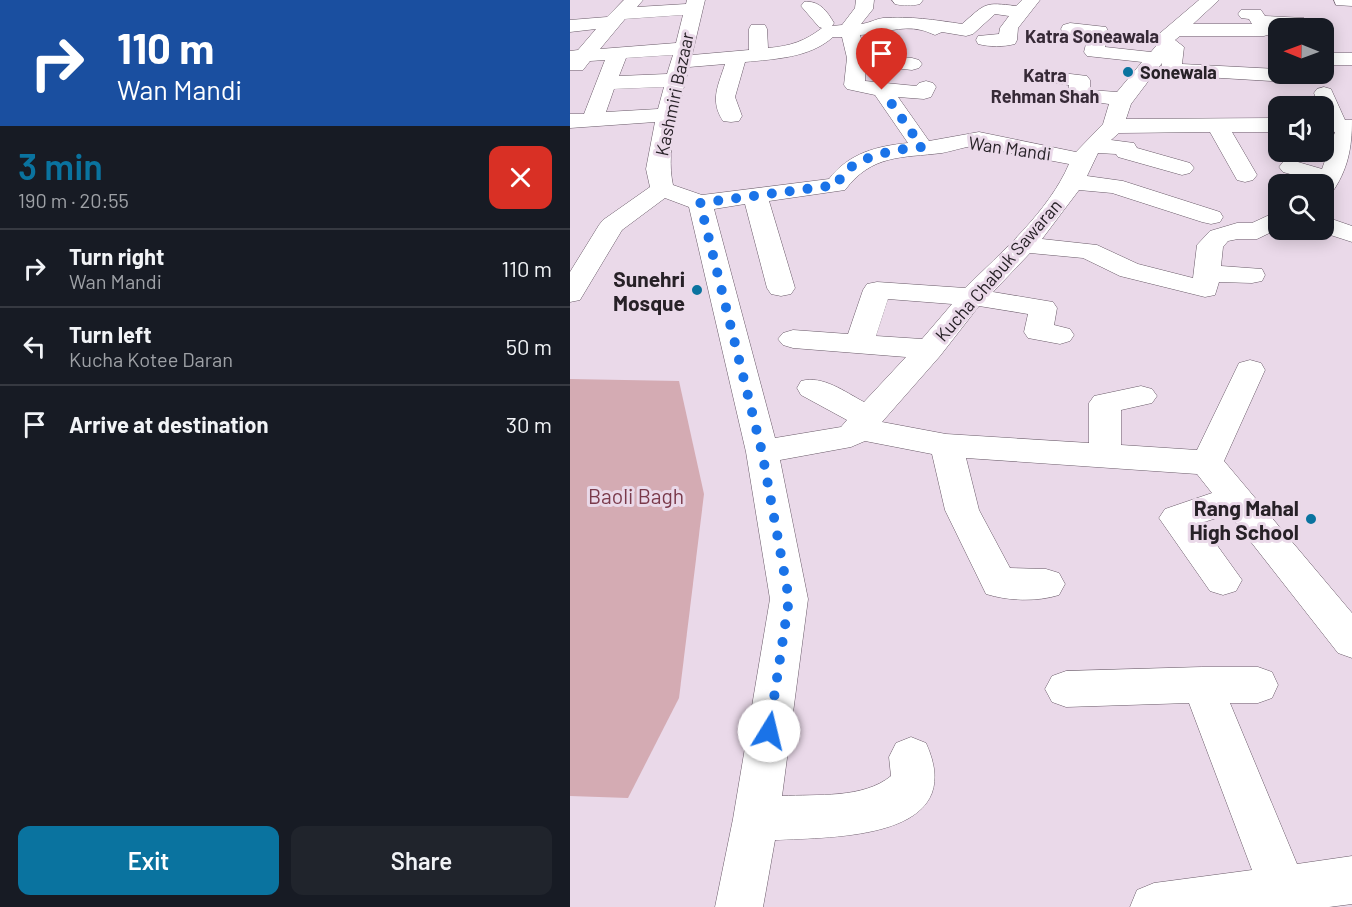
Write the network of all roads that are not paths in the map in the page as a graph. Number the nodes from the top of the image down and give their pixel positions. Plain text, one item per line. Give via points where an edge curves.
1 (634, 0) edge
2 (902, 0) edge
3 (914, 0) edge
4 (1209, 0) edge
5 (695, 5) edge
6 (1026, 6) edge
7 (818, 15) dead end
8 (858, 15) edge
9 (616, 18) junction
10 (1268, 19) edge
11 (571, 26) edge
12 (758, 29) dead end
13 (1068, 33) dead end
14 (985, 40) dead end
15 (817, 42) junction
16 (1166, 45) junction
17 (618, 53) junction
18 (759, 56) junction
19 (737, 57) junction
20 (1352, 57) edge
21 (857, 58) junction
22 (1334, 58) edge
23 (680, 63) junction
24 (814, 64) dead end
25 (912, 64) dead end
26 (573, 65) edge
27 (1268, 75) edge
28 (1062, 80) dead end
29 (606, 83) junction
30 (926, 87) dead end
31 (882, 90) junction
32 (1324, 93) dead end
33 (1130, 102) junction
34 (1177, 106) dead end
35 (1200, 107) dead end
36 (667, 115) junction
37 (731, 116) dead end
38 (581, 120) edge
39 (1216, 125) junction
40 (1268, 125) edge
41 (1113, 126) junction
42 (1340, 126) edge
43 (922, 147) junction
44 (1082, 162) junction
45 (1291, 167) dead end
46 (1182, 168) dead end
47 (1306, 174) edge
48 (1328, 174) edge
49 (1245, 175) dead end
50 (662, 189) junction
51 (755, 196) junction
52 (700, 203) junction
53 (1211, 217) dead end
54 (1268, 225) edge
55 (1024, 245) junction
56 (1206, 274) junction
57 (1252, 275) dead end
58 (781, 288) dead end
59 (570, 294) edge
60 (972, 297) junction
61 (1060, 334) dead end
62 (793, 339) dead end
63 (859, 343) junction
64 (930, 349) junction
65 (1250, 370) dead end
66 (812, 388) dead end
67 (1141, 396) dead end
68 (862, 422) junction
69 (946, 446) junction
70 (762, 452) junction
71 (1106, 455) junction
72 (1207, 463) junction
73 (1236, 498) junction
74 (1223, 580) dead end
75 (1046, 584) dead end
76 (1352, 641) edge
77 (1202, 685) junction
78 (1258, 685) dead end
79 (1066, 689) dead end
80 (911, 757) dead end
81 (756, 819) junction
82 (1352, 880) edge
83 (1284, 890) junction
84 (739, 907) edge
85 (1154, 907) edge

1 - 9 street
2 - 3 street
4 - 16 street, Kucha Chabuk Sawaran
5 - 9 street
5 - 23 street, Kashmiri Bazaar
6 - 8 street via 991,8 966,30 936,25 935,29 924,24 882,24 880,28
6 - 14 street via 1009,28 1008,40
7 - 8 street
8 - 15 street
8 - 21 street
9 - 11 street
9 - 26 street
10 - 16 street via 1254,18 1264,30
12 - 18 street
13 - 16 street via 1099,31 1094,52
15 - 18 street
15 - 24 street
16 - 27 street via 1174,47 1171,69
16 - 33 street, Kucha Chabuk Sawaran
17 - 23 street
17 - 26 street
17 - 29 street
18 - 19 street
19 - 23 street
19 - 37 street via 725,97
20 - 22 street
21 - 25 street
21 - 31 street via 854,85
23 - 29 street
23 - 36 street, Kashmiri Bazaar
28 - 33 street via 1080,80 1079,95
29 - 38 street
30 - 31 street via 924,93
31 - 43 street
32 - 42 street
33 - 41 street, Kucha Chabuk Sawaran
34 - 35 street
36 - 38 street
36 - 50 street, Kashmiri Bazaar via 658,169
39 - 40 street
39 - 41 street
39 - 49 street
41 - 44 street, Kucha Chabuk Sawaran
42 - 48 street
43 - 44 street, Wan Mandi via 979,139
43 - 51 street, Wan Mandi via 894,150 865,160 844,172 837,185
44 - 46 street via 1126,147 1126,152
44 - 53 street via 1115,186
44 - 55 street, Kucha Chabuk Sawaran
45 - 47 street
50 - 52 street
50 - 59 street via 612,225
51 - 52 street, Wan Mandi
51 - 58 street
52 - 70 street
54 - 56 street via 1257,231 1219,236 1210,245
55 - 56 street via 1088,251 1120,267 1205,289
55 - 60 street, Kucha Chabuk Sawaran
56 - 57 street
60 - 61 street via 1043,308 1038,332
60 - 63 street via 877,290
60 - 64 street, Kucha Chabuk Sawaran
62 - 63 street
63 - 64 street
64 - 68 street, Kucha Chabuk Sawaran
65 - 72 street
66 - 68 street
67 - 71 street via 1105,403
68 - 69 street
68 - 70 street, Kucha Chabuk Sawaran via 851,436
69 - 71 street
69 - 75 street via 962,510 999,583
70 - 81 street via 789,599
71 - 72 street
72 - 73 street
73 - 74 street via 1177,518
73 - 76 street
77 - 78 street
77 - 79 street
77 - 83 street
80 - 81 street via 914,785 889,806 850,814
81 - 84 street
82 - 83 street
83 - 85 street

